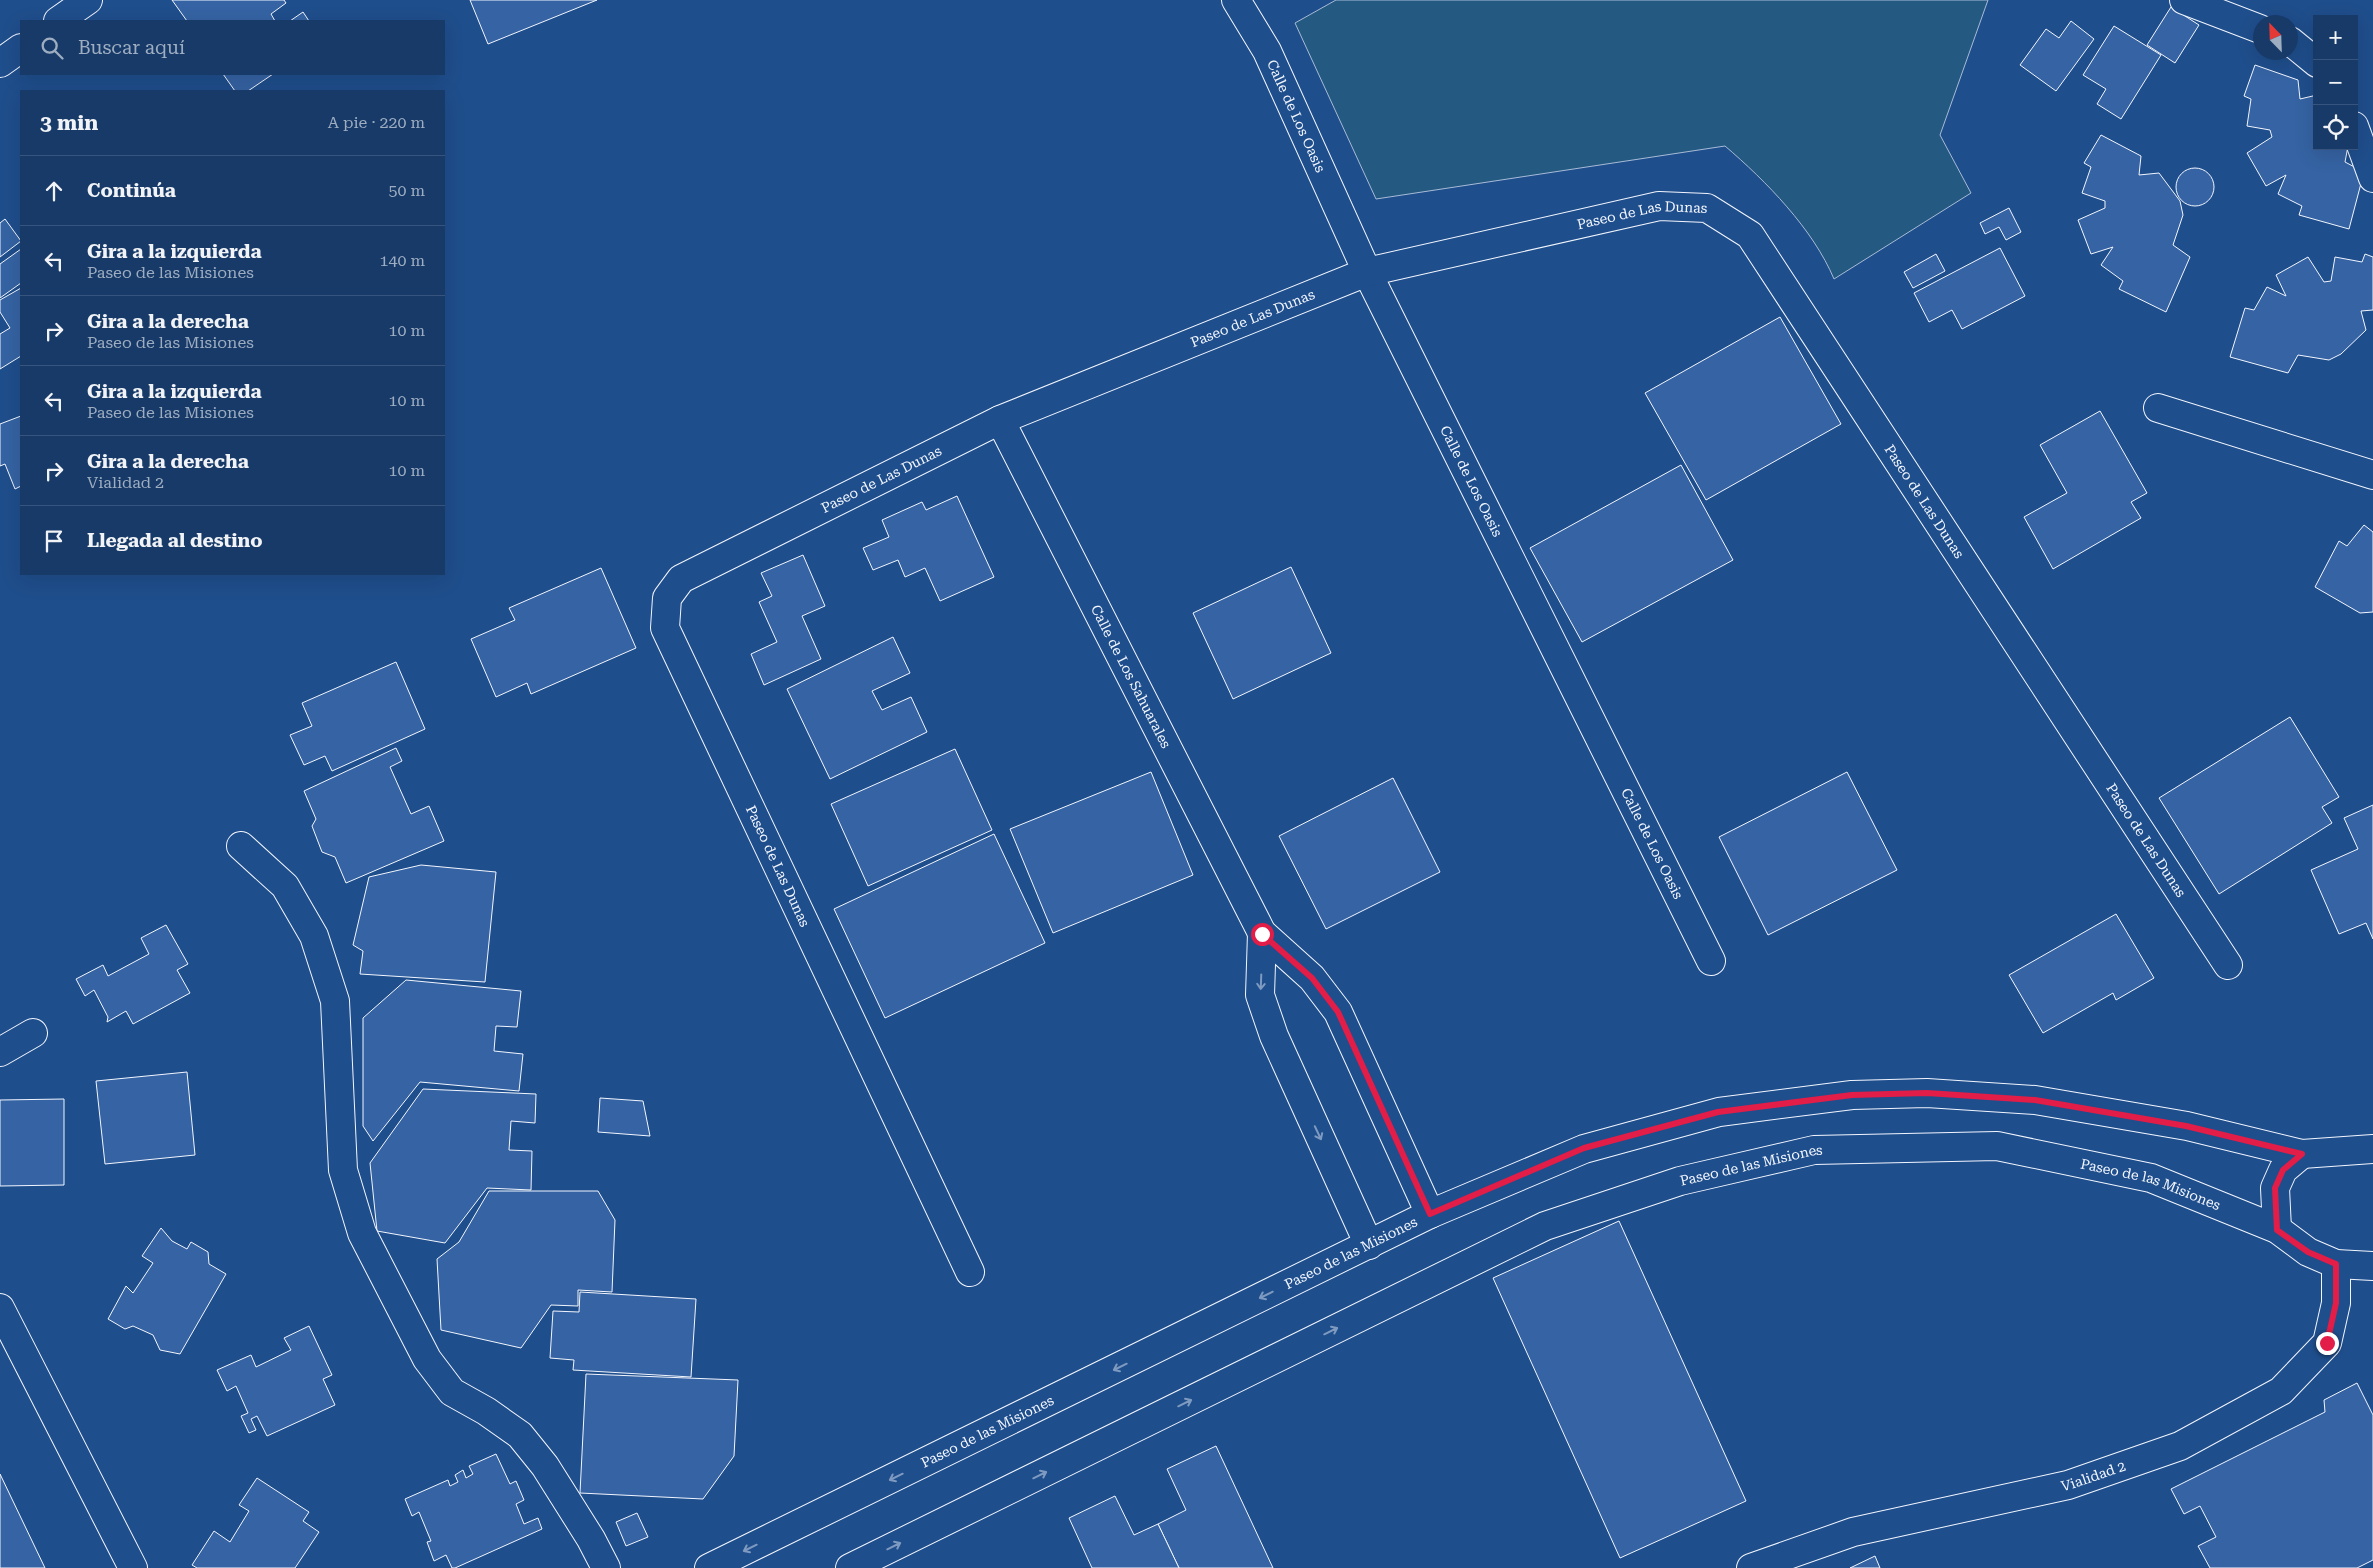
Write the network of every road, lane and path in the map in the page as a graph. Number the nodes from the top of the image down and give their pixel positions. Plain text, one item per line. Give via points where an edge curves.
1 (88, 0) edge
2 (1236, 0) edge
3 (2184, 0) edge
4 (59, 20) edge
5 (2253, 26) edge
6 (2298, 48) edge
7 (20, 49) edge
8 (2313, 60) edge
9 (0, 63) edge
10 (2358, 137) edge
11 (2373, 178) edge
12 (1367, 272) junction
13 (2158, 408) dead end
14 (1000, 420) junction
15 (2373, 475) edge
16 (241, 846) dead end
17 (1262, 934) junction
18 (1711, 961) dead end
19 (2228, 965) dead end
20 (33, 1033) dead end
21 (0, 1052) edge
22 (2373, 1149) edge
23 (2302, 1154) junction
24 (1430, 1214) junction
25 (2277, 1230) junction
26 (1369, 1245) junction
27 (2336, 1264) junction
28 (2373, 1266) edge
29 (970, 1272) dead end
30 (0, 1308) edge
31 (133, 1568) edge
32 (606, 1568) edge
33 (709, 1568) edge
34 (850, 1568) edge
35 (1751, 1568) edge

1 - 4 street
2 - 12 street, Calle de Los Oasis via 1267,51
3 - 5 street
6 - 8 street
7 - 9 street
10 - 11 street
12 - 14 street, Paseo de Las Dunas
12 - 18 street, Calle de Los Oasis
12 - 19 street, Paseo de Las Dunas via 1659,206 1707,208 1750,235
13 - 15 street
14 - 17 street, Calle de Los Sahuarales
14 - 29 street, Paseo de Las Dunas via 680,579 668,598 665,628
16 - 32 street via 285,886 314,936 335,1001 343,1170 362,1233 427,1359 452,1392 520,1435 545,1466
17 - 24 street via 1312,978 1338,1012
17 -> 26 street via 1260,995 1274,1036
20 - 21 street
22 - 23 street, Paseo de las Misiones
23 - 24 street, Paseo de las Misiones via 2186,1126 2035,1100 1927,1093 1852,1095 1718,1112 1584,1148
23 - 25 street via 2283,1170 2275,1188
24 - 26 street, Paseo de las Misiones
25 - 27 street, Paseo de las Misiones via 2308,1252
34 -> 25 street, Paseo de las Misiones via 1545,1226 1680,1181 1814,1150 1997,1146 2151,1178
26 -> 33 street, Paseo de las Misiones
27 - 28 street, Paseo de las Misiones
27 - 35 street, Vialidad 2 via 2336,1303 2327,1343 2281,1391 2180,1446 2068,1486 1853,1532
30 - 31 street

